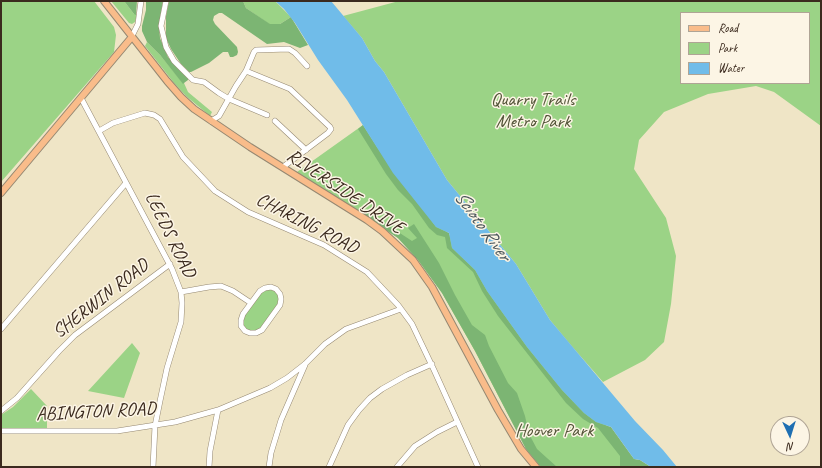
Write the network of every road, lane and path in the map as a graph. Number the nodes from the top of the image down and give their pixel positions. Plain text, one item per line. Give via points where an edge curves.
1 (104, 1) edge
2 (141, 1) edge
3 (166, 1) edge
4 (131, 38) junction
5 (306, 66) dead end
6 (246, 71) junction
7 (81, 98) junction
8 (229, 99) junction
9 (267, 115) dead end
10 (211, 121) junction
11 (275, 121) dead end
12 (99, 131) junction
13 (306, 150) junction
14 (283, 167) junction
15 (126, 183) junction
16 (1, 193) edge
17 (170, 264) junction
18 (181, 292) junction
19 (250, 303) junction
20 (401, 309) junction
21 (1, 329) edge
22 (305, 364) junction
23 (432, 364) junction
24 (218, 410) junction
25 (1, 411) edge
26 (457, 422) junction
27 (155, 426) junction
28 (1, 431) edge
29 (153, 467) edge
30 (209, 467) edge
31 (269, 467) edge
32 (330, 467) edge
33 (397, 467) edge
34 (478, 467) edge
35 (536, 467) edge

1 - 4 main road, RIVERSIDE DRIVE
2 - 4 street via 138,24
3 - 8 street via 161,26 166,47 174,61 193,80 204,82
4 - 7 main road
4 - 10 main road, RIVERSIDE DRIVE via 181,98
5 - 6 street via 289,49 258,50 254,52
6 - 8 street
6 - 13 street via 290,89 329,125 330,132
7 - 12 street, LEEDS ROAD
7 - 16 main road
8 - 9 street
8 - 10 street via 218,116
10 - 14 main road, RIVERSIDE DRIVE
11 - 13 street
12 - 15 street, LEEDS ROAD
12 - 20 street, CHARING ROAD via 113,123 145,113 154,115 160,120 183,157 215,191 248,212 324,246 367,272
13 - 14 street
14 - 35 main road, RIVERSIDE DRIVE via 367,220 413,260 432,287 521,449
15 - 17 street, LEEDS ROAD
15 - 21 street
17 - 18 street, LEEDS ROAD
17 - 25 street, SHERWIN ROAD via 75,336 17,398
18 - 19 street via 222,286
18 - 27 street, LEEDS ROAD via 181,322
19 - 19 street via 265,288 276,289 280,294 280,305 262,330 256,333 245,331 241,326 242,314
20 - 22 street, ABINGTON ROAD via 346,329 325,344
20 - 23 street, CHARING ROAD via 412,324
22 - 24 street, ABINGTON ROAD via 270,388
22 - 31 street via 281,420
23 - 26 street, CHARING ROAD
23 - 32 street via 407,375 370,398 348,425
24 - 27 street, ABINGTON ROAD
24 - 30 street
26 - 33 street via 415,446
26 - 34 street, CHARING ROAD
27 - 28 street, ABINGTON ROAD via 117,430
27 - 29 street, LEEDS ROAD

